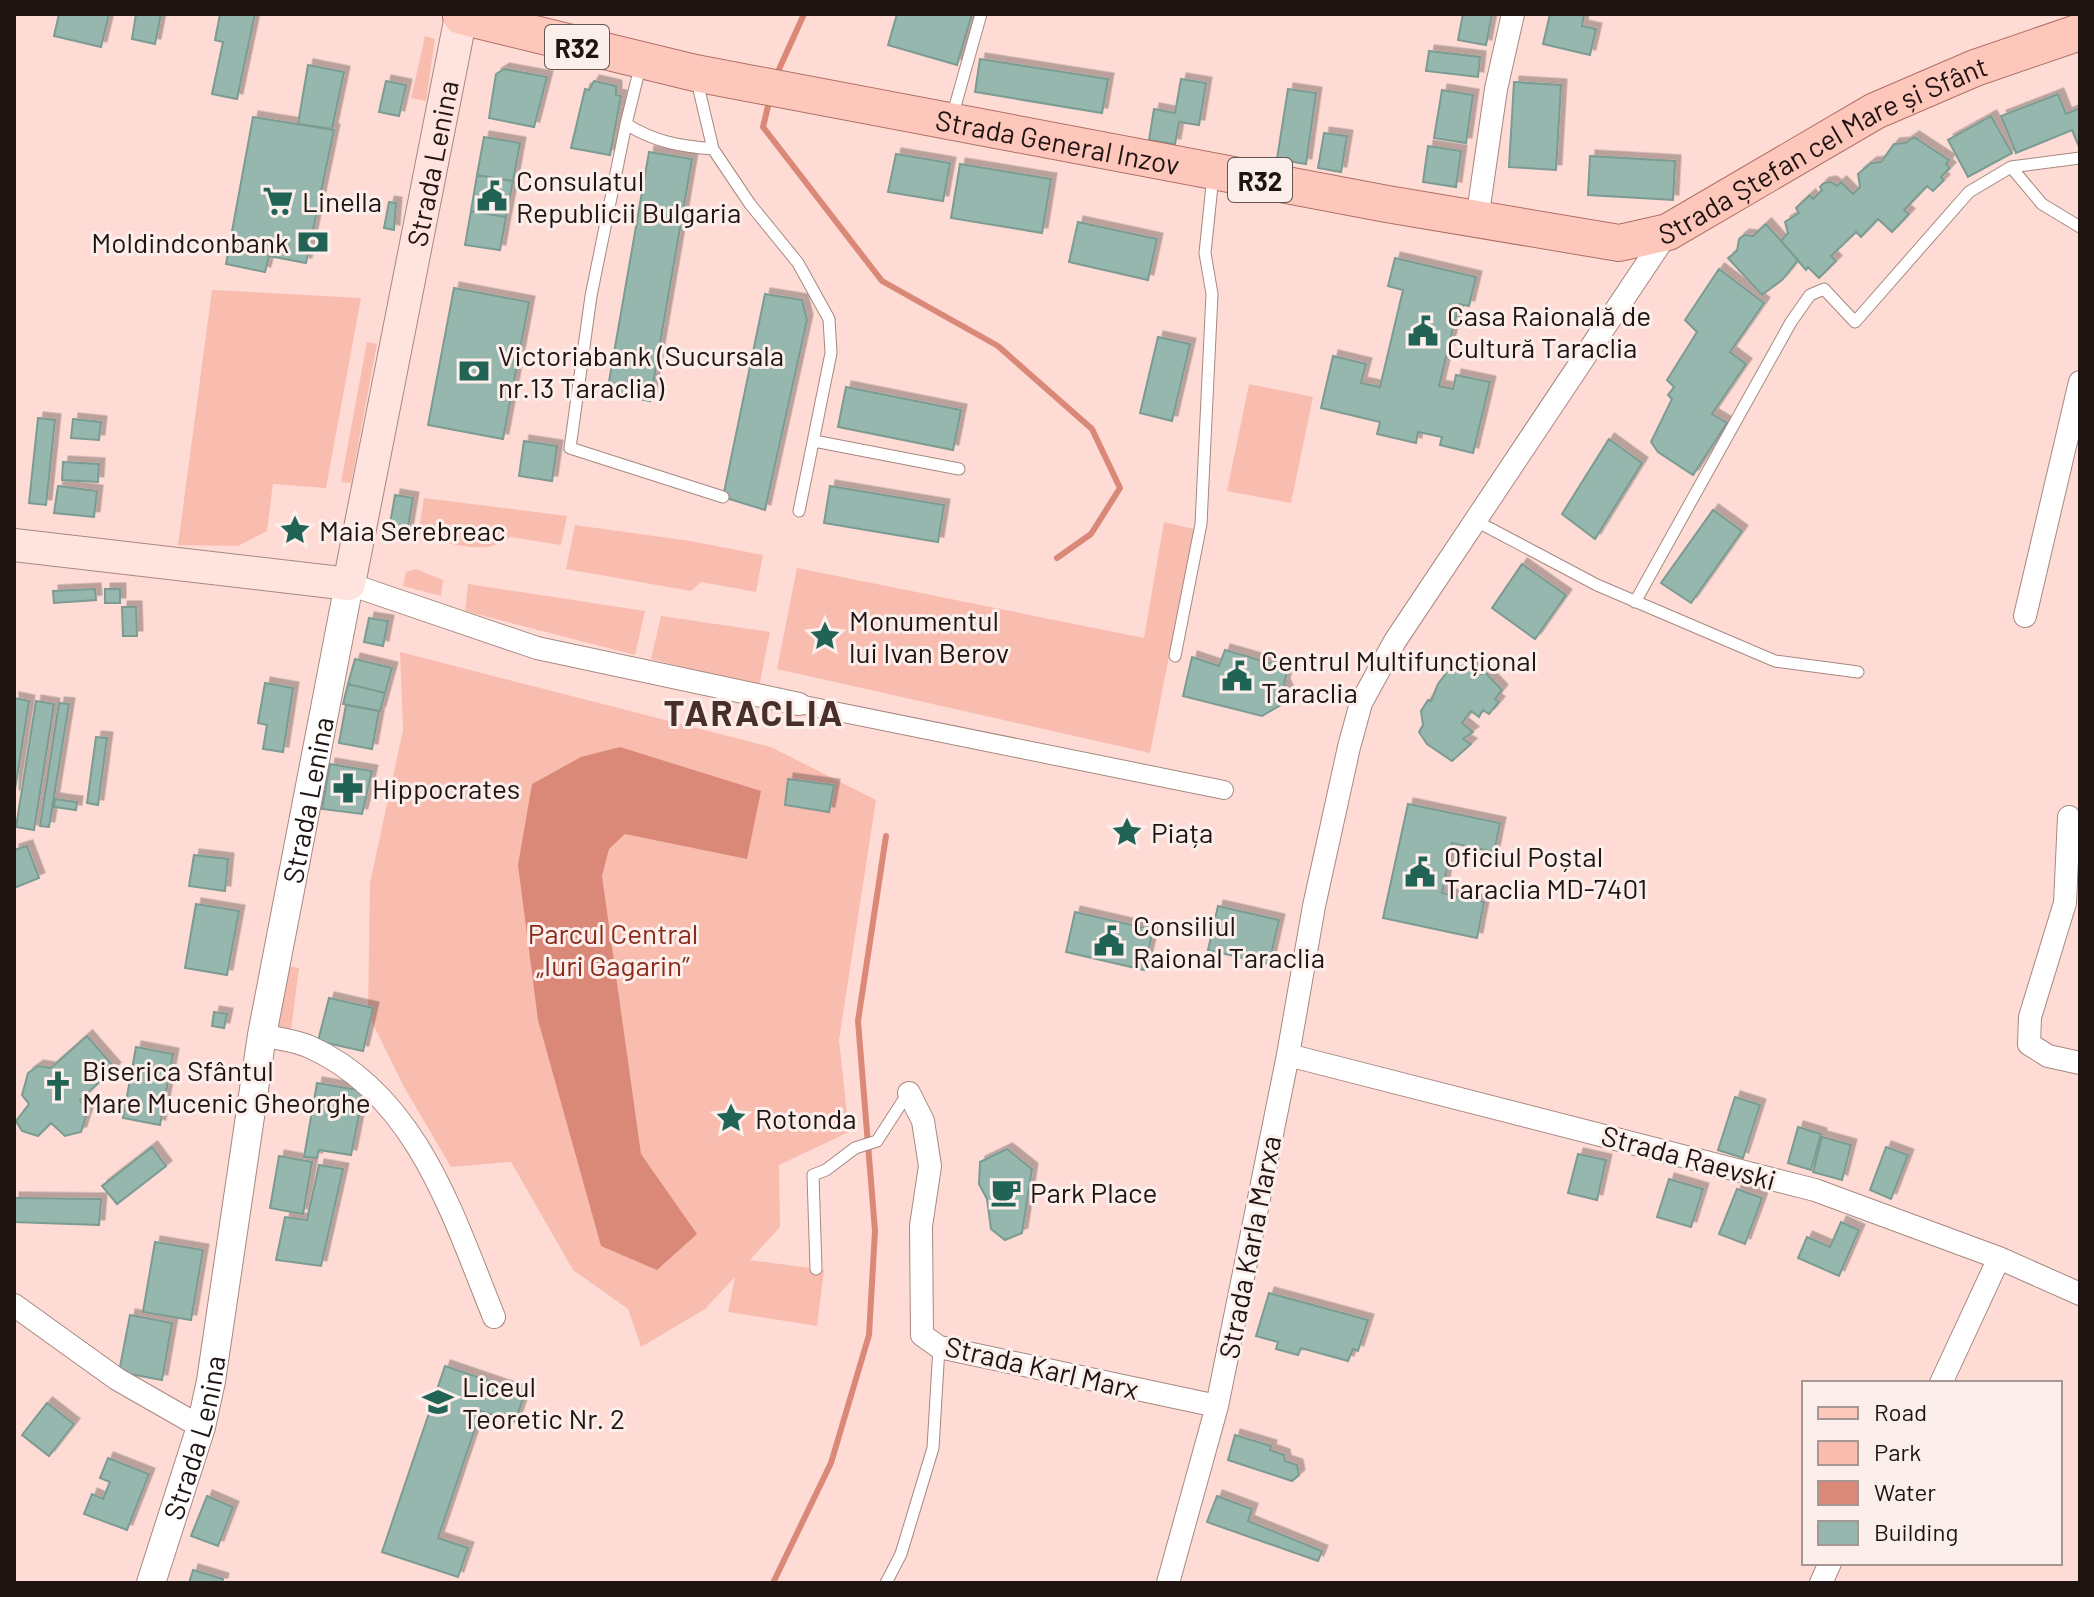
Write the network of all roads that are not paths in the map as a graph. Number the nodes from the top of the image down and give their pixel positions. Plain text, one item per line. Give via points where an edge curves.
1 (981, 14) edge
2 (1513, 14) edge
3 (458, 15) edge
4 (2080, 32) edge
5 (641, 62) junction
6 (695, 73) junction
7 (952, 120) junction
8 (626, 124) junction
9 (713, 149) junction
10 (2080, 158) edge
11 (2011, 167) junction
12 (1213, 171) junction
13 (1477, 220) junction
14 (2080, 227) edge
15 (1668, 232) junction
16 (2080, 382) edge
17 (814, 441) junction
18 (959, 469) dead end
19 (723, 497) dead end
20 (799, 511) dead end
21 (1476, 521) junction
22 (14, 545) edge
23 (349, 584) junction
24 (1635, 602) junction
25 (2025, 616) dead end
26 (1175, 656) dead end
27 (1858, 672) dead end
28 (799, 704) joint
29 (1224, 790) dead end
30 (2069, 817) dead end
31 (2072, 903) edge
32 (1314, 906) joint
33 (262, 1035) junction
34 (1288, 1055) junction
35 (2080, 1063) edge
36 (909, 1093) joint
37 (1999, 1258) junction
38 (816, 1269) dead end
39 (2080, 1294) edge
40 (14, 1305) edge
41 (494, 1317) dead end
42 (939, 1347) junction
43 (1942, 1381) edge
44 (1217, 1406) junction
45 (201, 1427) junction
46 (151, 1583) edge
47 (886, 1583) edge
48 (1168, 1583) edge

1 - 7 lane
2 - 13 street
3 - 5 main road, Strada General Inzov / R32
3 - 23 main road, Strada Lenina
4 - 15 main road, Strada Ștefan cel Mare și Sfânt / R32 via 1975,68 1875,111
5 - 6 main road, Strada General Inzov / R32
5 - 8 lane
6 - 7 main road, Strada General Inzov / R32
6 - 9 lane
7 - 12 main road, Strada General Inzov / R32
8 - 9 lane via 649,139
8 - 19 lane via 591,296 570,448
9 - 17 lane via 798,263 829,319 831,353
10 - 11 lane
11 - 14 lane via 2042,204
11 - 24 lane via 1969,192 1855,322 1824,289 1810,295
12 - 13 main road, Strada General Inzov / R32
12 - 26 lane via 1205,253 1212,294 1201,524
13 - 15 main road, Strada General Inzov / R32 via 1619,243
15 - 21 street, Strada Ștefan cel Mare și Sfânt
16 - 25 street
17 - 18 lane
17 - 20 lane
21 - 24 lane
21 - 32 street, Strada Ștefan cel Mare și Sfânt via 1395,641 1361,703
22 - 23 main road
23 - 28 street via 537,648
23 - 33 street, Strada Lenina
24 - 27 lane via 1775,661
28 - 29 street
30 - 31 street
31 - 35 street via 2030,1017 2029,1044 2048,1056
32 - 34 street, Strada Karla Marxa
33 - 41 street via 307,1046 348,1068 385,1099 436,1177
33 - 45 street, Strada Lenina
34 - 37 street, Strada Raevski via 1815,1190
34 - 44 street, Strada Karla Marxa
36 - 38 lane via 877,1141 855,1148 813,1175
36 - 42 street, Strada Karl Marx via 923,1121 930,1166 921,1226 922,1335
37 - 39 street, Strada Raevski
37 - 43 street
40 - 45 street via 117,1379
42 - 44 street, Strada Karl Marx
42 - 47 lane via 933,1448 901,1554
44 - 48 street, Strada Karla Marxa
45 - 46 street, Strada Lenina

